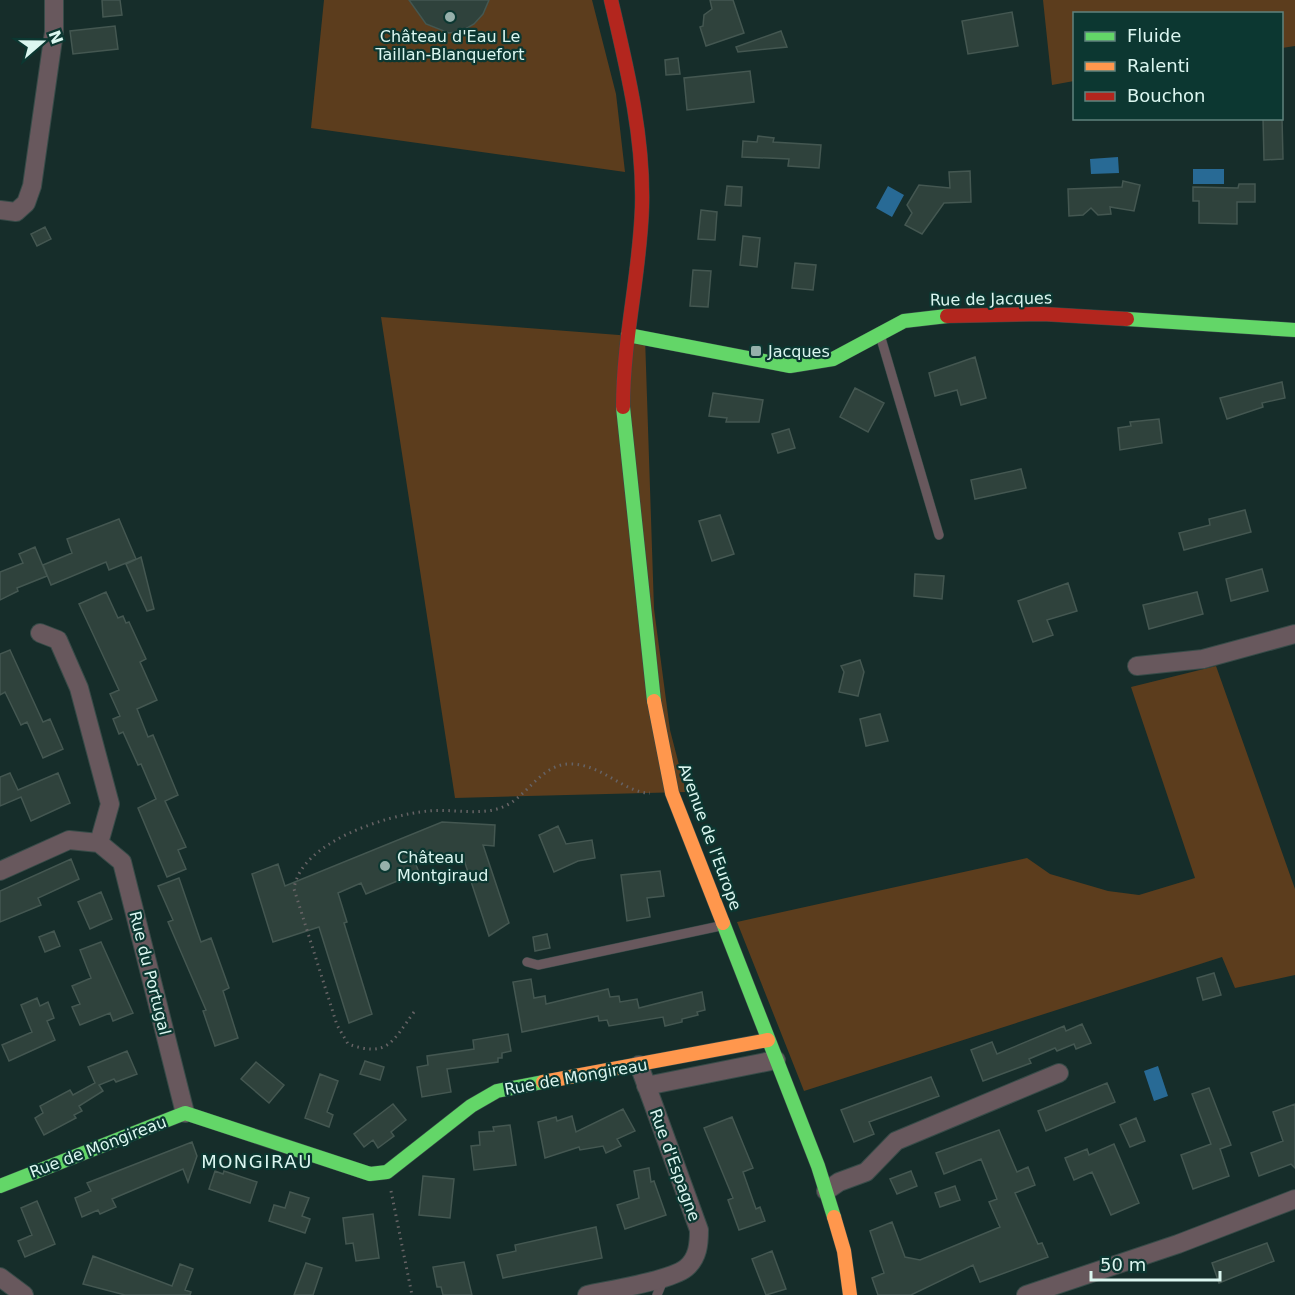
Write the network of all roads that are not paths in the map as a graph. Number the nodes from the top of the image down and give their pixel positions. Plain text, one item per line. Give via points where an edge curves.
1 (54, 0) edge
2 (611, 0) edge
3 (0, 210) edge
4 (1295, 330) edge
5 (628, 335) junction
6 (880, 335) junction
7 (939, 534) dead end
8 (40, 633) dead end
9 (1295, 634) edge
10 (1137, 666) dead end
11 (99, 843) junction
12 (0, 871) edge
13 (725, 925) junction
14 (526, 962) dead end
15 (768, 1040) junction
16 (776, 1059) junction
17 (639, 1065) junction
18 (1059, 1073) dead end
19 (646, 1086) junction
20 (185, 1113) junction
21 (0, 1186) edge
22 (826, 1191) junction
23 (1295, 1199) edge
24 (0, 1277) edge
25 (664, 1277) junction
26 (24, 1295) edge
27 (587, 1295) edge
28 (657, 1295) edge
29 (850, 1295) edge
30 (1026, 1295) edge

1 - 3 street via 54,32 32,186 26,203 16,212
2 - 5 street, Avenue de l'Europe via 633,95 641,168 642,207
4 - 6 street, Rue de Jacques via 1043,314 929,316 904,321
5 - 6 street, Rue de Jacques via 790,366 833,359
5 - 13 street, Avenue de l'Europe via 622,410 654,705 672,792
6 - 7 lane
8 - 11 street via 58,640 79,687 110,804
9 - 10 street via 1203,659
11 - 12 street via 69,840
11 - 20 street, Rue du Portugal via 122,862
13 - 14 lane via 538,966
13 - 15 street, Avenue de l'Europe
15 - 16 street, Avenue de l'Europe
15 - 17 street, Rue de Mongireau
16 - 19 street, Rue de Mongireau
16 - 22 street, Avenue de l'Europe
17 - 19 street, Rue d'Espagne
17 - 20 street, Rue de Mongireau via 497,1091 471,1106 387,1172 370,1174
18 - 22 street via 897,1141 866,1172
19 - 25 street, Rue d'Espagne via 699,1230 699,1248 686,1268
20 - 21 street, Rue de Mongireau
22 - 29 street, Avenue de l'Europe via 844,1251
23 - 30 street via 1178,1244
24 - 26 street
25 - 27 street, Rue d'Espagne
25 - 28 lane

